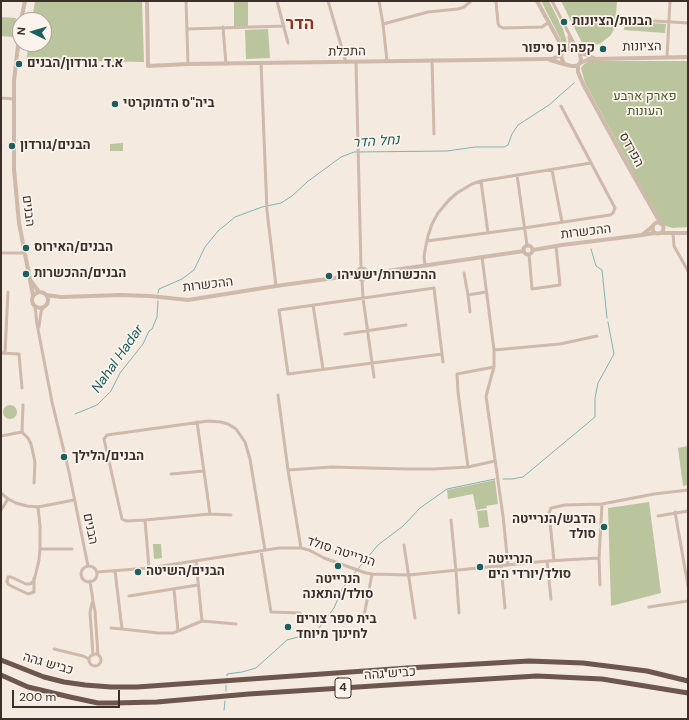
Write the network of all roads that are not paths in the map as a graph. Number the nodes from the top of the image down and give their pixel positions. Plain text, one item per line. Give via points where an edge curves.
1 (25, 1) edge
2 (147, 1) edge
3 (186, 1) edge
4 (277, 1) edge
5 (328, 1) edge
6 (379, 1) edge
7 (471, 1) edge
8 (496, 1) edge
9 (538, 1) edge
10 (552, 1) edge
11 (670, 1) edge
12 (23, 12) edge
13 (621, 19) dead end
14 (548, 22) junction
15 (669, 22) junction
16 (688, 23) edge
17 (383, 24) junction
18 (284, 26) junction
19 (187, 28) junction
20 (223, 28) junction
21 (568, 34) junction
22 (288, 43) dead end
23 (560, 43) junction
24 (568, 49) junction
25 (578, 51) junction
26 (17, 52) edge
27 (562, 54) junction
28 (688, 56) edge
29 (667, 57) junction
30 (596, 58) junction
31 (546, 59) junction
32 (432, 60) junction
33 (387, 61) junction
34 (346, 62) junction
35 (356, 62) junction
36 (261, 63) junction
37 (188, 64) junction
38 (226, 64) junction
39 (566, 64) junction
40 (579, 64) junction
41 (580, 77) junction
42 (1, 98) edge
43 (14, 99) junction
44 (561, 106) dead end
45 (434, 134) dead end
46 (591, 163) junction
47 (552, 170) junction
48 (517, 175) junction
49 (481, 181) junction
50 (654, 211) junction
51 (562, 222) junction
52 (654, 225) junction
53 (662, 225) junction
54 (524, 228) junction
55 (674, 232) junction
56 (488, 233) junction
57 (655, 233) junction
58 (688, 233) edge
59 (660, 234) junction
60 (642, 235) junction
61 (427, 241) junction
62 (527, 245) junction
63 (556, 246) junction
64 (533, 250) junction
65 (524, 251) junction
66 (1, 253) edge
67 (24, 253) junction
68 (529, 254) junction
69 (482, 257) junction
70 (425, 265) junction
71 (361, 268) junction
72 (688, 271) edge
73 (464, 273) dead end
74 (367, 274) junction
75 (356, 275) junction
76 (29, 277) junction
77 (362, 280) junction
78 (276, 286) junction
79 (8, 292) dead end
80 (39, 292) junction
81 (486, 292) junction
82 (46, 295) junction
83 (468, 295) junction
84 (33, 296) junction
85 (61, 297) junction
86 (363, 298) junction
87 (47, 302) junction
88 (314, 305) junction
89 (35, 306) junction
90 (43, 307) junction
91 (470, 312) dead end
92 (406, 325) dead end
93 (38, 331) junction
94 (368, 331) junction
95 (345, 334) dead end
96 (597, 336) dead end
97 (494, 350) junction
98 (1, 353) edge
99 (5, 353) junction
100 (442, 354) junction
101 (443, 362) dead end
102 (372, 363) junction
103 (494, 367) junction
104 (323, 369) junction
105 (374, 377) dead end
106 (22, 388) dead end
107 (278, 396) dead end
108 (24, 405) dead end
109 (197, 422) junction
110 (22, 432) junction
111 (1, 436) edge
112 (495, 461) junction
113 (468, 467) junction
114 (288, 470) junction
115 (204, 471) junction
116 (171, 474) dead end
117 (34, 483) dead end
118 (688, 490) edge
119 (1, 493) edge
120 (8, 499) junction
121 (74, 500) junction
122 (602, 504) junction
123 (38, 507) junction
124 (1, 510) edge
125 (688, 511) edge
126 (675, 512) junction
127 (210, 514) junction
128 (231, 515) dead end
129 (658, 516) dead end
130 (145, 520) junction
131 (451, 520) dead end
132 (404, 545) dead end
133 (40, 548) junction
134 (301, 548) junction
135 (72, 550) dead end
136 (265, 550) junction
137 (261, 552) junction
138 (599, 558) junction
139 (196, 561) junction
140 (547, 561) junction
141 (554, 561) junction
142 (508, 565) junction
143 (88, 566) junction
144 (501, 566) junction
145 (149, 568) junction
146 (115, 571) junction
147 (456, 571) junction
148 (96, 572) junction
149 (372, 574) junction
150 (408, 575) junction
151 (34, 578) junction
152 (90, 581) junction
153 (198, 585) junction
154 (600, 585) dead end
155 (688, 586) edge
156 (174, 589) junction
157 (129, 596) dead end
158 (551, 600) dead end
159 (93, 601) junction
160 (688, 601) edge
161 (648, 607) dead end
162 (505, 608) dead end
163 (300, 613) dead end
164 (459, 614) dead end
165 (415, 618) dead end
166 (202, 621) junction
167 (363, 621) dead end
168 (236, 624) dead end
169 (111, 628) dead end
170 (122, 629) junction
171 (178, 631) junction
172 (54, 649) dead end
173 (93, 655) junction
174 (98, 655) junction
175 (1, 660) edge
176 (89, 660) junction
177 (1, 675) edge
178 (688, 681) edge
179 (688, 693) edge

1 - 12 street
2 - 37 street, התכלת via 148,66
3 - 19 street
4 - 18 street
5 - 34 street
6 - 17 street
7 - 17 street via 458,9 428,12
8 - 14 street via 498,23 503,28 542,27
9 - 14 street
10 - 21 street
11 - 15 street
13 - 15 street
14 - 23 street
15 - 16 street
15 - 29 street
17 - 33 street
18 - 20 street
18 - 22 street
19 - 20 street
19 - 37 street
20 - 38 street
21 - 24 street
21 - 25 street
23 - 24 street
23 - 27 street
24 - 25 street
24 - 27 street
25 - 30 street, הציונות
25 - 40 street via 582,56
26 - 43 street, הבנים
27 - 31 street, התכלת
27 - 39 street via 562,60
28 - 29 street, הציונות
29 - 30 street, הציונות
30 - 40 street, הציונות
31 - 32 street, התכלת
31 - 39 street, התכלת
32 - 33 street, התכלת
32 - 45 street
33 - 35 street, התכלת
34 - 35 street, התכלת
34 - 36 street, התכלת
35 - 71 street
36 - 38 street, התכלת
36 - 78 street via 267,211
37 - 38 street, התכלת
39 - 40 street
39 - 41 street, הפרדס
40 - 41 street, הפרדס
41 - 50 street, הפרדס
42 - 43 street
43 - 67 street, הבנים via 14,175
44 - 46 street
46 - 47 street
46 - 51 street via 615,208 613,213
47 - 48 street
47 - 51 street
48 - 49 street
48 - 54 street
49 - 56 street
49 - 61 street via 457,193 444,206 432,224
50 - 52 street, הפרדס
50 - 53 street, הפרדס
51 - 54 street
52 - 53 street
52 - 57 street
52 - 60 street
53 - 55 street
53 - 59 street via 663,231
54 - 56 street
54 - 62 street
55 - 58 street
55 - 59 street
55 - 72 street via 674,246
56 - 61 street
57 - 59 street
57 - 60 street, ההכשרות
60 - 63 street, ההכשרות
61 - 70 street
62 - 64 street
62 - 65 street
63 - 64 street, ההכשרות
63 - 68 street via 560,285 532,289
64 - 68 street
65 - 68 street
65 - 69 street
66 - 67 street
67 - 76 street, הבנים
69 - 70 street
69 - 81 street
70 - 74 street
71 - 74 street via 366,270
71 - 75 street
73 - 83 street
74 - 77 street
75 - 77 street
75 - 78 street, ההכשרות
76 - 80 street, הבנים
76 - 84 street, הבנים
77 - 86 street
78 - 85 street, ההכשרות via 188,300 121,295
79 - 99 street
80 - 82 street
80 - 84 street
81 - 83 street
81 - 97 street
82 - 85 street, ההכשרות
82 - 87 street
83 - 91 street
84 - 89 street via 32,304
85 - 87 street, ההכשרות
86 - 88 street
86 - 94 street
86 - 100 street via 434,288
87 - 90 street
88 - 104 street
88 - 104 street via 279,310 288,374
89 - 90 street
89 - 93 street, הבנים
90 - 93 street, הבנים
92 - 94 street
93 - 121 street, הבנים
94 - 95 street
94 - 102 street
96 - 97 street via 560,344
97 - 103 street
98 - 99 street
99 - 106 street via 20,354
100 - 101 street
100 - 102 street
102 - 104 street
102 - 105 street
103 - 112 street via 486,396
103 - 113 street via 457,374
107 - 114 street
108 - 110 street
109 - 115 street
109 - 130 street via 107,436 104,439 122,520
109 - 136 street via 228,424 236,429 245,442
110 - 111 street
110 - 117 street via 31,444 35,462
112 - 113 street
112 - 142 street
113 - 114 street via 332,467
114 - 134 street
115 - 116 street
115 - 127 street
118 - 122 street
119 - 120 street
120 - 123 street via 25,506
120 - 124 street
121 - 123 street
121 - 143 street, הבנים
122 - 138 street
122 - 141 street via 551,508 549,513
123 - 133 street
125 - 126 street
126 - 129 street
126 - 155 street
127 - 128 street
127 - 130 street
130 - 145 street
131 - 147 street
132 - 150 street
133 - 135 street
133 - 151 street
134 - 136 street, הנרייטה סולד
134 - 149 street, הנרייטה סולד
136 - 137 street, הנרייטה סולד
137 - 139 street, הנרייטה סולד
137 - 163 street via 271,612
138 - 141 street, הנרייטה סולד
138 - 154 street
139 - 145 street, הנרייטה סולד
139 - 153 street
140 - 141 street, הנרייטה סולד
140 - 142 street, הנרייטה סולד
140 - 158 street
142 - 144 street, הנרייטה סולד
143 - 148 street
143 - 152 street via 83,568 81,573 83,578
144 - 147 street, הנרייטה סולד
144 - 162 street
145 - 146 street
146 - 148 street
146 - 170 street
147 - 150 street, הנרייטה סולד
147 - 164 street
148 - 152 street via 96,577
149 - 150 street, הנרייטה סולד
149 - 167 street
150 - 165 street
151 - 151 street via 30,584 11,577 8,577 7,582 28,594 34,592
152 - 159 street
153 - 156 street
153 - 166 street
156 - 157 street
156 - 171 street
159 - 173 street via 90,612
159 - 174 street
160 - 161 street
166 - 168 street
166 - 171 street
169 - 170 street
170 - 171 street via 158,633
172 - 176 street via 83,656
173 - 174 street
173 - 176 street
174 - 176 street via 101,660 99,665 93,666
175 - 178 highway, כביש גהה / 4 via 64,682 111,687 529,661 583,663
177 - 179 highway, כביש גהה / 4 via 28,687 98,703 157,702 537,676 602,679

